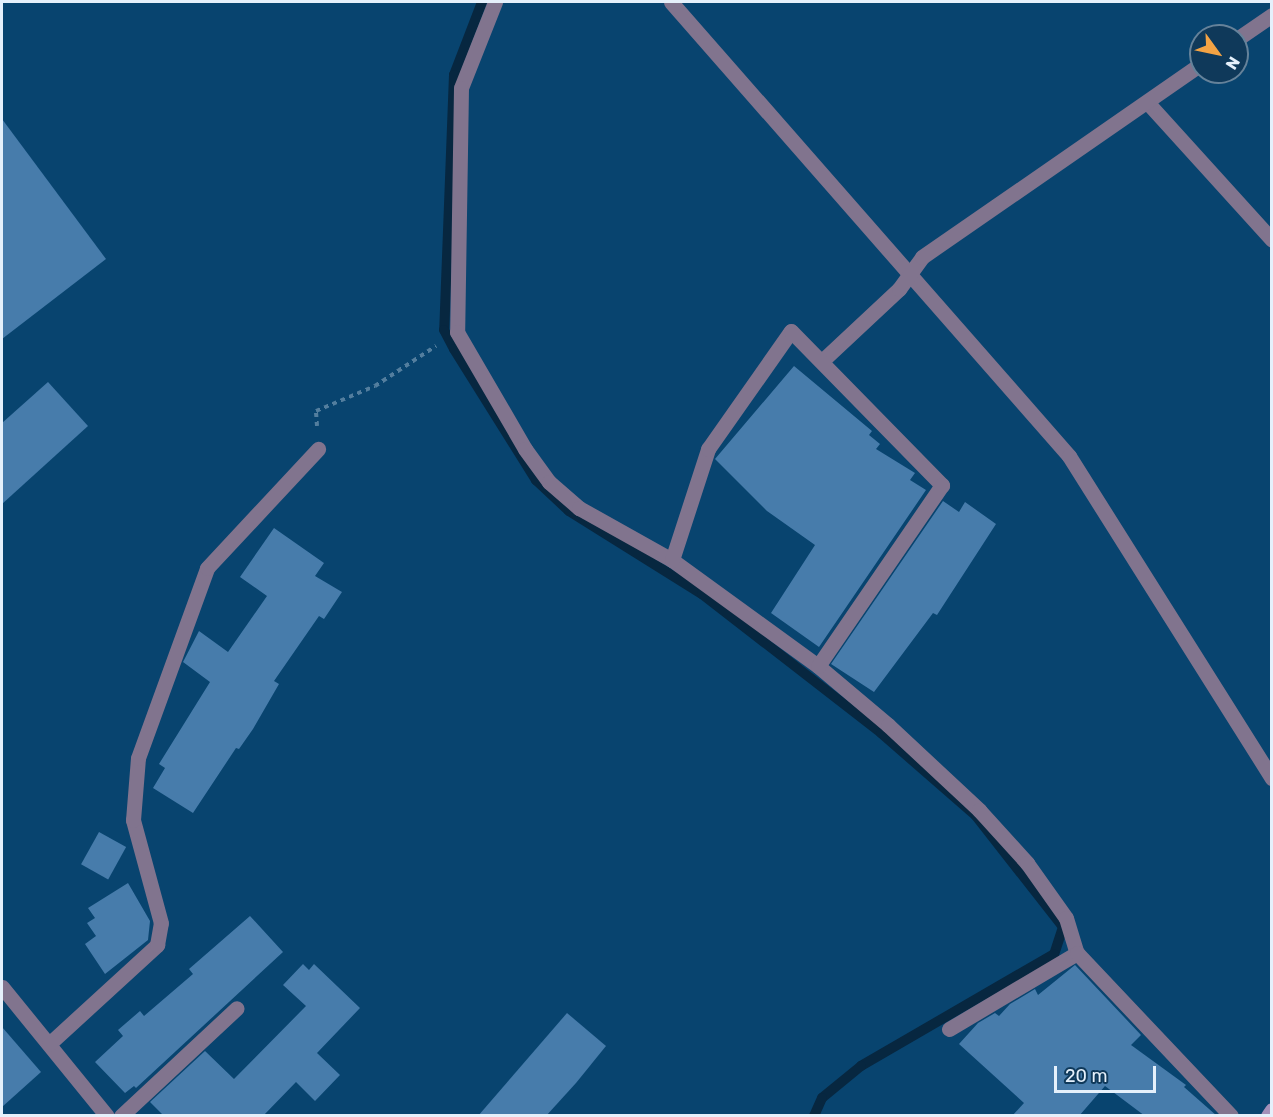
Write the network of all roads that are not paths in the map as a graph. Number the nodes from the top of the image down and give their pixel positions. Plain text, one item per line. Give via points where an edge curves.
1 (495, 2) edge
2 (671, 2) edge
3 (1272, 15) edge
4 (1249, 31) edge
5 (1189, 72) edge
6 (1147, 102) junction
7 (1272, 240) edge
8 (909, 274) junction
9 (823, 360) junction
10 (318, 449) road end
11 (672, 560) junction
12 (818, 666) junction
13 (1272, 778) edge
14 (1077, 953) junction
15 (2, 987) edge
16 (237, 1008) dead end
17 (949, 1029) dead end
18 (49, 1044) junction
19 (1272, 1110) edge
20 (107, 1116) edge
21 (121, 1116) edge
22 (1231, 1116) edge
23 (1268, 1116) edge

1 - 11 street via 461,88 457,332 549,482 579,508
2 - 8 street
3 - 4 street
5 - 6 street
6 - 7 street
6 - 8 street via 922,257
8 - 9 street via 899,289
8 - 13 street via 1069,456
9 - 11 street via 791,331 708,449
9 - 12 street via 942,485
10 - 18 street via 207,568 138,758 133,820 161,923 158,945
11 - 12 street
12 - 14 street via 971,803 1020,855 1066,918
14 - 17 street
14 - 22 street
15 - 18 street
16 - 21 street
18 - 20 street
19 - 23 main road

